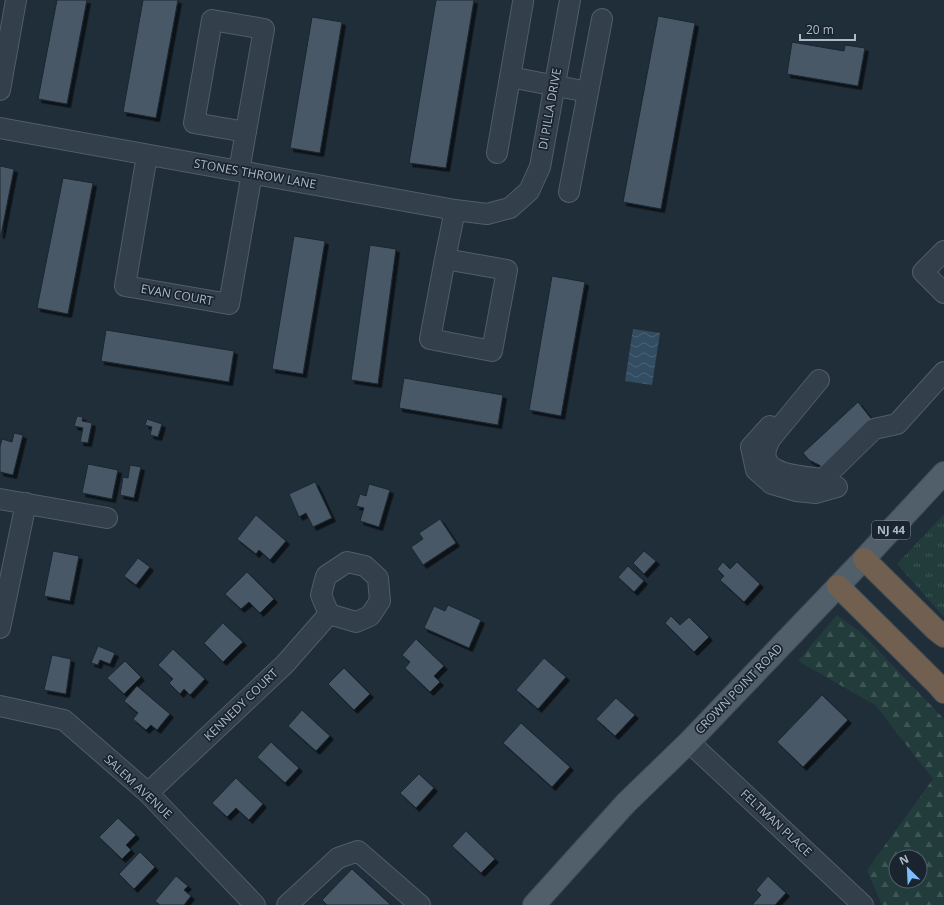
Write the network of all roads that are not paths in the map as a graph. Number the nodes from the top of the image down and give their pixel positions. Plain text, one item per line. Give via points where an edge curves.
1 (16, 0) edge
2 (570, 0) edge
3 (523, 2) dead end
4 (602, 19) dead end
5 (510, 77) junction
6 (555, 86) junction
7 (0, 90) edge
8 (588, 92) junction
9 (0, 128) edge
10 (246, 132) junction
11 (497, 153) dead end
12 (147, 155) junction
13 (246, 172) junction
14 (569, 192) dead end
15 (510, 208) joint
16 (454, 210) junction
17 (944, 251) edge
18 (445, 259) junction
19 (944, 293) edge
20 (944, 372) edge
21 (819, 380) dead end
22 (776, 419) dead end
23 (944, 473) edge
24 (837, 487) dead end
25 (0, 499) edge
26 (26, 503) junction
27 (107, 518) dead end
28 (864, 559) junction
29 (838, 586) junction
30 (329, 614) dead end
31 (0, 628) edge
32 (944, 636) edge
33 (944, 692) edge
34 (0, 706) edge
35 (689, 742) junction
36 (148, 793) junction
37 (543, 902) edge
38 (255, 905) edge
39 (287, 905) edge
40 (420, 905) edge
41 (863, 905) edge

1 - 7 street
2 - 6 street, DI PILLA DRIVE
3 - 5 street
4 - 8 street
5 - 6 street
5 - 11 street
6 - 8 street
6 - 15 street, DI PILLA DRIVE via 540,167 529,191
8 - 14 street
9 - 12 street, STONES THROW LANE
10 - 10 street via 194,123 212,20 264,29
10 - 13 street
12 - 13 street, STONES THROW LANE
12 - 13 street, EVAN COURT via 125,286 229,304
13 - 16 street, STONES THROW LANE
15 - 16 street, STONES THROW LANE via 487,214
16 - 18 street
17 - 19 street via 923,272
18 - 18 street via 430,339 492,351 507,270
20 - 21 street via 897,424 874,429 823,479 777,472 767,460 766,447
22 - 24 street via 751,447 756,470 772,484 796,491 816,493
23 - 28 main road, CROWN POINT ROAD / NJ 44
25 - 26 street
26 - 27 street
26 - 31 street
28 - 29 main road, CROWN POINT ROAD / NJ 44
28 - 32 highway
29 - 33 highway
29 - 35 main road, CROWN POINT ROAD / NJ 44
30 - 36 street, KENNEDY COURT via 284,664
34 - 36 street, SALEM AVENUE via 64,720
35 - 37 main road, CROWN POINT ROAD / NJ 44 via 626,803
35 - 41 street, FELTMAN PLACE
36 - 38 street, SALEM AVENUE
39 - 40 street via 338,858 358,851

